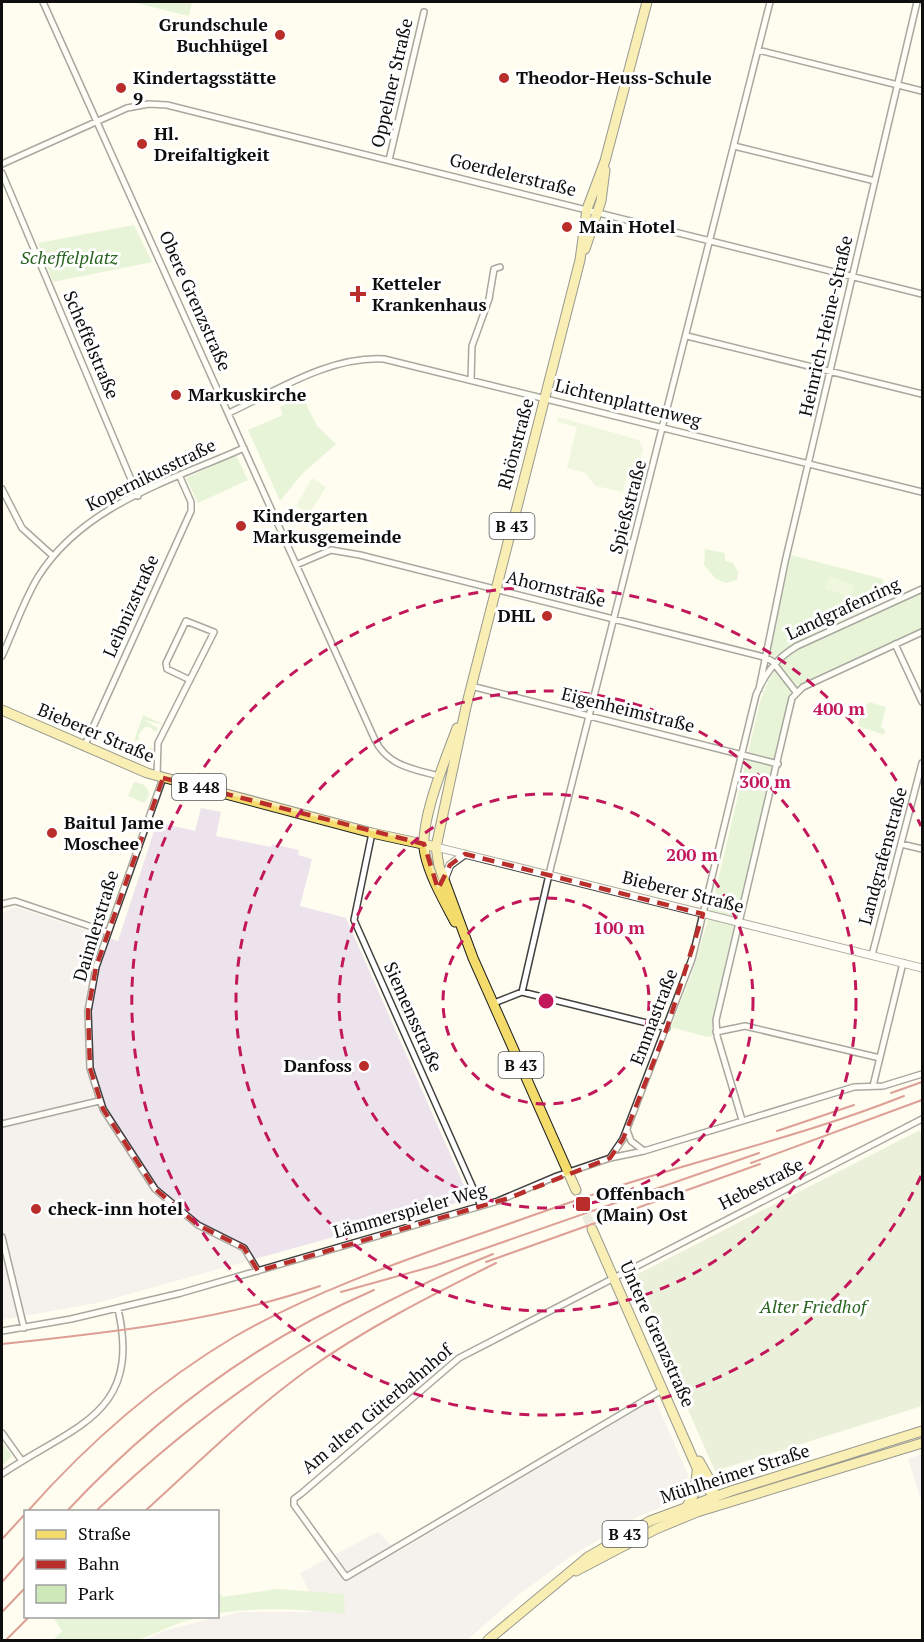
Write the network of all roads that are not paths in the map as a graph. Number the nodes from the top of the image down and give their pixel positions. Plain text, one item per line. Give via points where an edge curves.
1 (43, 2) edge
2 (647, 2) edge
3 (770, 2) edge
4 (917, 2) edge
5 (424, 12) dead end
6 (758, 50) junction
7 (897, 85) junction
8 (922, 91) edge
9 (98, 121) junction
10 (734, 146) junction
11 (389, 160) junction
12 (605, 161) junction
13 (2, 164) edge
14 (2, 172) edge
15 (875, 181) junction
16 (587, 209) junction
17 (598, 212) junction
18 (711, 240) junction
19 (580, 260) junction
20 (500, 267) dead end
21 (853, 276) junction
22 (922, 294) edge
23 (687, 336) junction
24 (831, 371) junction
25 (471, 380) junction
26 (922, 394) edge
27 (545, 398) junction
28 (229, 413) junction
29 (664, 427) junction
30 (243, 448) junction
31 (809, 463) junction
32 (180, 477) junction
33 (2, 489) edge
34 (922, 492) edge
35 (138, 496) junction
36 (53, 556) junction
37 (296, 565) junction
38 (922, 589) edge
39 (496, 590) junction
40 (614, 620) junction
41 (922, 632) edge
42 (895, 644) junction
43 (2, 656) edge
44 (764, 657) junction
45 (774, 664) junction
46 (190, 680) junction
47 (471, 686) junction
48 (759, 689) junction
49 (796, 692) junction
50 (922, 702) edge
51 (466, 707) junction
52 (2, 710) edge
53 (589, 716) junction
54 (84, 747) junction
55 (742, 754) junction
56 (922, 763) edge
57 (778, 764) junction
58 (439, 776) junction
59 (160, 777) junction
60 (372, 833) junction
61 (424, 844) junction
62 (901, 844) junction
63 (436, 847) junction
64 (922, 849) edge
65 (465, 854) junction
66 (549, 875) junction
67 (444, 880) junction
68 (2, 904) edge
69 (703, 914) junction
70 (740, 924) junction
71 (107, 932) junction
72 (872, 955) junction
73 (474, 958) junction
74 (903, 963) junction
75 (922, 968) edge
76 (522, 992) junction
77 (494, 1004) junction
78 (667, 1028) junction
79 (716, 1032) junction
80 (880, 1058) junction
81 (922, 1074) edge
82 (873, 1086) junction
83 (99, 1101) junction
84 (922, 1119) edge
85 (742, 1120) junction
86 (2, 1124) edge
87 (627, 1129) junction
88 (644, 1152) junction
89 (610, 1158) junction
90 (568, 1172) junction
91 (576, 1190) tunnel mouth
92 (481, 1206) junction
93 (592, 1229) tunnel mouth
94 (2, 1237) edge
95 (258, 1271) junction
96 (613, 1276) junction
97 (118, 1309) junction
98 (24, 1328) junction
99 (2, 1330) edge
100 (663, 1390) junction
101 (922, 1431) edge
102 (2, 1433) edge
103 (922, 1443) edge
104 (693, 1453) junction
105 (22, 1461) junction
106 (698, 1468) junction
107 (2, 1474) edge
108 (716, 1501) junction
109 (687, 1506) junction
110 (571, 1573) junction
111 (488, 1641) edge

1 - 9 street, Obere Grenzstraße
2 - 12 main road, Rhönstraße / B 43
3 - 6 street, Spießstraße
4 - 7 street, Heinrich-Heine-Straße
5 - 11 street, Oppelner Straße
6 - 7 street
6 - 10 street, Spießstraße
7 - 8 street
7 - 15 street, Heinrich-Heine-Straße
9 - 11 street, Goerdelerstraße via 135,106 162,104
9 - 13 street, Goerdelerstraße
9 - 28 street, Obere Grenzstraße
10 - 15 street
10 - 18 street, Spießstraße
11 - 16 street, Goerdelerstraße
12 - 16 main road, Rhönstraße / B 43
12 - 17 main road, Rhönstraße / B 43
14 - 35 street, Scheffelstraße
15 - 21 street, Heinrich-Heine-Straße
16 - 17 street, Goerdelerstraße
16 - 19 main road, Rhönstraße / B 43
17 - 18 street, Goerdelerstraße
17 - 19 main road, Rhönstraße / B 43
18 - 21 street, Goerdelerstraße
18 - 23 street, Spießstraße
19 - 27 main road, Rhönstraße / B 43
20 - 25 street via 494,269 489,299 474,339
21 - 22 street, Goerdelerstraße
21 - 24 street, Heinrich-Heine-Straße
23 - 24 street
23 - 29 street, Spießstraße
24 - 26 street
24 - 31 street, Heinrich-Heine-Straße
25 - 27 street, Lichtenplattenweg
25 - 28 street, Lichtenplattenweg via 384,359 359,359 330,367
27 - 29 street, Lichtenplattenweg
27 - 39 main road, Rhönstraße / B 43
28 - 30 street, Obere Grenzstraße
29 - 31 street, Lichtenplattenweg
29 - 40 street, Spießstraße
30 - 32 street, Kopernikusstraße
30 - 37 street, Obere Grenzstraße
31 - 34 street, Lichtenplattenweg
31 - 44 street, Heinrich-Heine-Straße
32 - 35 street, Kopernikusstraße
32 - 54 street, Leibnizstraße via 191,511
33 - 36 street via 19,524
35 - 36 street, Kopernikusstraße via 87,522
36 - 43 street, Kopernikusstraße via 31,590
37 - 39 street, Ahornstraße via 327,551 339,550
37 - 58 street, Obere Grenzstraße via 380,748 399,765
38 - 45 street, Landgrafenring via 804,643
39 - 40 street, Ahornstraße
39 - 47 main road, Rhönstraße / B 43
40 - 44 street, Ahornstraße
40 - 53 street, Spießstraße
41 - 42 street
42 - 49 street
42 - 50 street
44 - 45 street, Ahornstraße
44 - 48 street, Landgrafenring
45 - 48 street, Landgrafenring
45 - 49 street, Ahornstraße
46 - 46 street, Daimlerstraße via 214,632 186,621 165,663 167,669
46 - 59 street, Daimlerstraße via 158,742
47 - 51 main road, Rhönstraße / B 43
47 - 53 street, Eigenheimstraße
48 - 55 street, Landgrafenring
49 - 57 street
51 - 58 main road, Rhönstraße / B 43
51 - 63 main road, Rhönstraße / B 43
52 - 54 main road, Bieberer Straße / B 448
53 - 55 street, Eigenheimstraße
53 - 66 street, Spießstraße
54 - 59 main road, Bieberer Straße / B 448
55 - 57 street, Eigenheimstraße
55 - 69 street, Landgrafenring
56 - 62 street, Landgrafenstraße
57 - 70 street
58 - 61 main road, Rhönstraße / B 43
59 - 60 main road, Bieberer Straße / B 448
59 - 71 street, Daimlerstraße
60 - 61 main road, Bieberer Straße / B 448
60 - 92 street, Siemensstraße via 354,920
61 - 63 main road, B 448
61 - 73 main road, B 43 via 430,868
62 - 64 street
62 - 72 street, Landgrafenstraße
63 - 65 street, Bieberer Straße
63 - 67 main road, B 43
65 - 66 street, Bieberer Straße
65 - 67 street via 450,865
66 - 69 street, Bieberer Straße
66 - 76 street, Spießstraße
67 - 73 main road, B 43
68 - 71 street via 15,901
69 - 70 street, Bieberer Straße
69 - 78 street, Emmastraße via 693,959
70 - 72 street, Bieberer Straße
70 - 79 street
71 - 83 street, Daimlerstraße via 93,980 87,1022 89,1058
72 - 74 street, Bieberer Straße
73 - 77 main road, B 43
74 - 75 street, Bieberer Straße
74 - 80 street
76 - 77 street
76 - 78 street
77 - 90 main road, B 43
78 - 87 street, Emmastraße
79 - 80 street via 750,1027
79 - 85 street
80 - 82 street
81 - 82 street, Lämmerspieler Weg via 886,1086
82 - 85 street, Lämmerspieler Weg via 854,1087
83 - 86 street
83 - 95 street, Daimlerstraße via 160,1194 198,1225 244,1248
84 - 96 street, Hebestraße
85 - 88 street, Lämmerspieler Weg
87 - 88 street via 631,1141
87 - 89 street, Emmastraße
88 - 89 street, Lämmerspieler Weg
89 - 90 street, Lämmerspieler Weg
90 - 91 main road, B 43
90 - 92 street, Lämmerspieler Weg
92 - 95 street, Lämmerspieler Weg
93 - 96 main road, Untere Grenzstraße
94 - 98 street
95 - 97 street, Lämmerspieler Weg
96 - 100 main road, Untere Grenzstraße
96 - 100 street, Am alten Güterbahnhof via 459,1358 294,1499 294,1505 346,1577
97 - 98 street, Lämmerspieler Weg
97 - 105 street via 124,1354 121,1376 112,1395 86,1421
98 - 99 street, Lämmerspieler Weg
100 - 104 main road, Untere Grenzstraße
101 - 108 main road, Mühlheimer Straße
102 - 105 street
103 - 108 main road, Mühlheimer Straße
104 - 106 main road, Untere Grenzstraße
104 - 108 main road, Untere Grenzstraße via 713,1486
105 - 107 street
106 - 108 main road, Untere Grenzstraße
106 - 109 main road via 695,1492
108 - 109 main road, Mühlheimer Straße
108 - 110 main road, Mühlheimer Straße / B 43
109 - 110 main road, Mühlheimer Straße / B 43 via 626,1533
110 - 111 main road, Mühlheimer Straße / B 43

